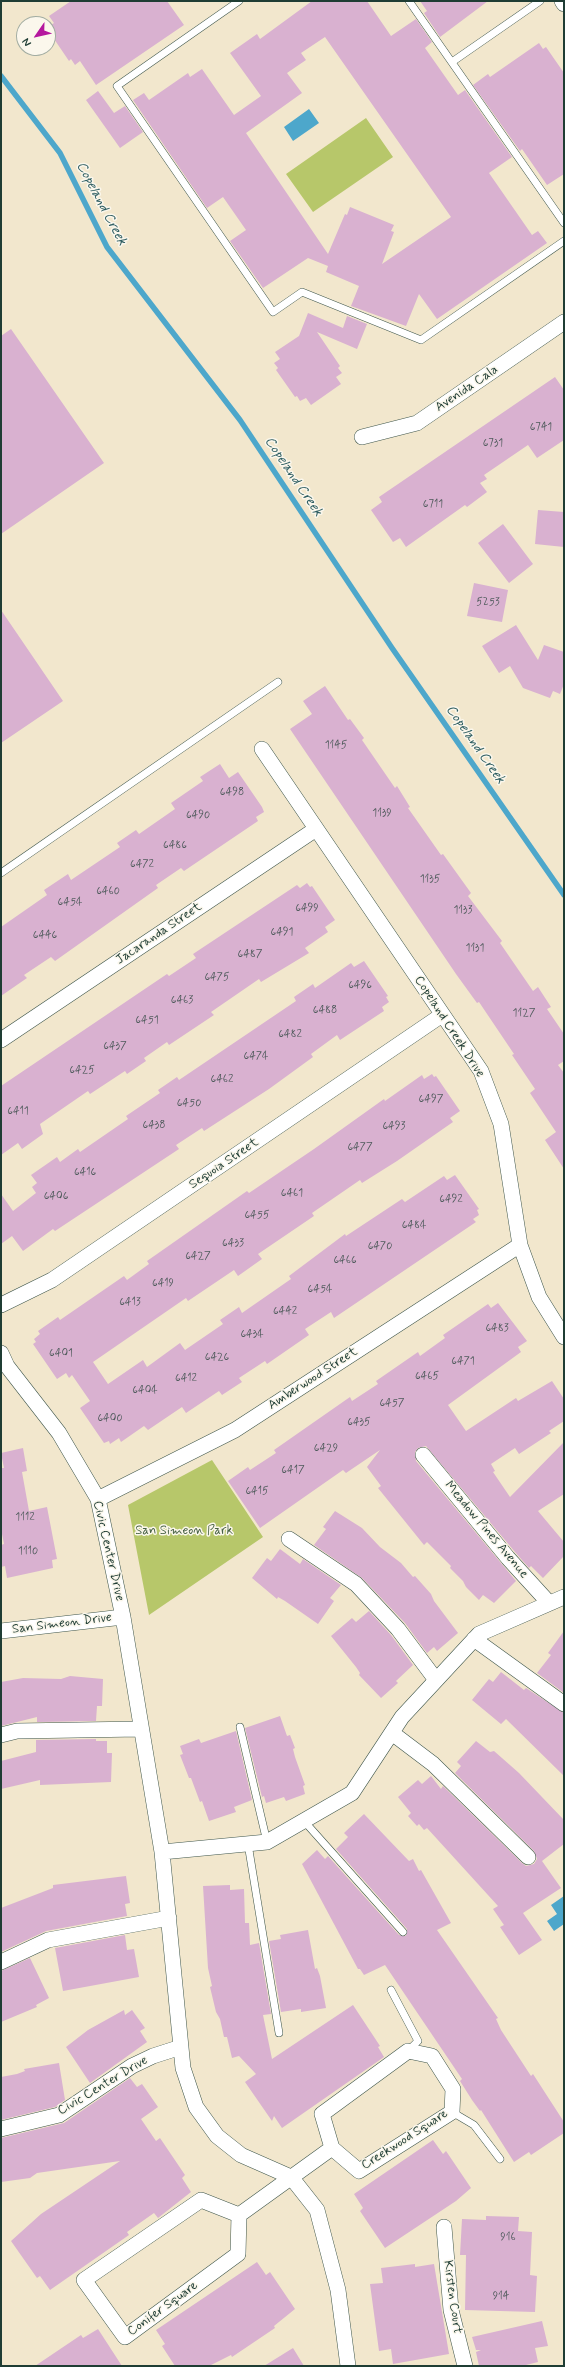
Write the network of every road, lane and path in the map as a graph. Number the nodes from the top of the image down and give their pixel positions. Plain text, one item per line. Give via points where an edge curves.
1 (239, 1) edge
2 (410, 1) edge
3 (540, 1) edge
4 (562, 1) edge
5 (564, 4) edge
6 (452, 62) junction
7 (564, 223) edge
8 (564, 241) edge
9 (564, 322) edge
10 (362, 437) dead end
11 (278, 682) dead end
12 (262, 749) dead end
13 (316, 829) junction
14 (1, 873) edge
15 (442, 1015) junction
16 (1, 1040) edge
17 (520, 1245) junction
18 (1, 1305) edge
19 (564, 1336) edge
20 (1, 1353) edge
21 (423, 1455) dead end
22 (98, 1499) junction
23 (289, 1539) dead end
24 (564, 1596) edge
25 (549, 1603) junction
26 (123, 1617) junction
27 (1, 1631) edge
28 (474, 1639) junction
29 (436, 1680) junction
30 (564, 1704) edge
31 (240, 1727) dead end
32 (140, 1729) junction
33 (392, 1733) junction
34 (1, 1735) edge
35 (304, 1821) junction
36 (267, 1842) junction
37 (248, 1844) junction
38 (162, 1852) junction
39 (528, 1857) dead end
40 (168, 1918) junction
41 (403, 1932) dead end
42 (1, 1962) edge
43 (391, 1990) dead end
44 (279, 2033) dead end
45 (181, 2047) junction
46 (408, 2051) junction
47 (452, 2112) junction
48 (1, 2129) edge
49 (332, 2148) junction
50 (500, 2159) dead end
51 (290, 2177) junction
52 (239, 2215) junction
53 (444, 2227) dead end
54 (348, 2366) edge
55 (465, 2366) edge

1 - 8 lane via 117,86 273,312 302,292 421,340
2 - 6 lane
3 - 6 lane
4 - 5 street
6 - 7 lane
9 - 10 street, Avenida Cala via 417,423
11 - 14 lane
12 - 13 street, Copeland Creek Drive
13 - 15 street, Copeland Creek Drive
13 - 16 street, Jacaranda Street
15 - 17 street, Copeland Creek Drive via 481,1071 501,1124
15 - 18 street, Sequoia Street via 52,1280
17 - 19 street, Copeland Creek Drive via 539,1297
17 - 22 street, Amberwood Street via 235,1430
20 - 22 street, Civic Center Drive via 7,1366 59,1433
21 - 25 street, Meadow Pines Avenue via 508,1558
22 - 26 street, Civic Center Drive
23 - 29 street via 356,1584 398,1629
24 - 25 street
25 - 28 street via 479,1634
26 - 27 street, San Simeon Drive
26 - 32 street, Civic Center Drive
28 - 29 street
28 - 30 street
29 - 33 street via 402,1717
31 - 36 lane
32 - 34 street via 18,1731
32 - 38 street, Civic Center Drive
33 - 35 street via 352,1793
33 - 39 street via 433,1764
35 - 36 street
35 - 41 lane
36 - 37 street
37 - 38 street
37 - 44 lane
38 - 40 street, Civic Center Drive
40 - 42 street via 48,1940
40 - 45 street, Civic Center Drive
43 - 46 lane via 418,2041
45 - 48 street, Civic Center Drive via 132,2066 59,2114
45 - 51 street, Civic Center Drive via 183,2068 196,2106 217,2136 242,2155
46 - 47 street, Creekwood Square via 432,2056 453,2089
46 - 49 street via 322,2114
47 - 49 street, Creekwood Square via 359,2171
47 - 50 lane via 474,2125
49 - 51 street
51 - 52 street
51 - 54 street, Civic Center Drive via 317,2210 338,2290
52 - 52 street, Conifer Square via 201,2200 84,2280 125,2337 238,2254
53 - 55 street, Kirsten Court via 451,2310

